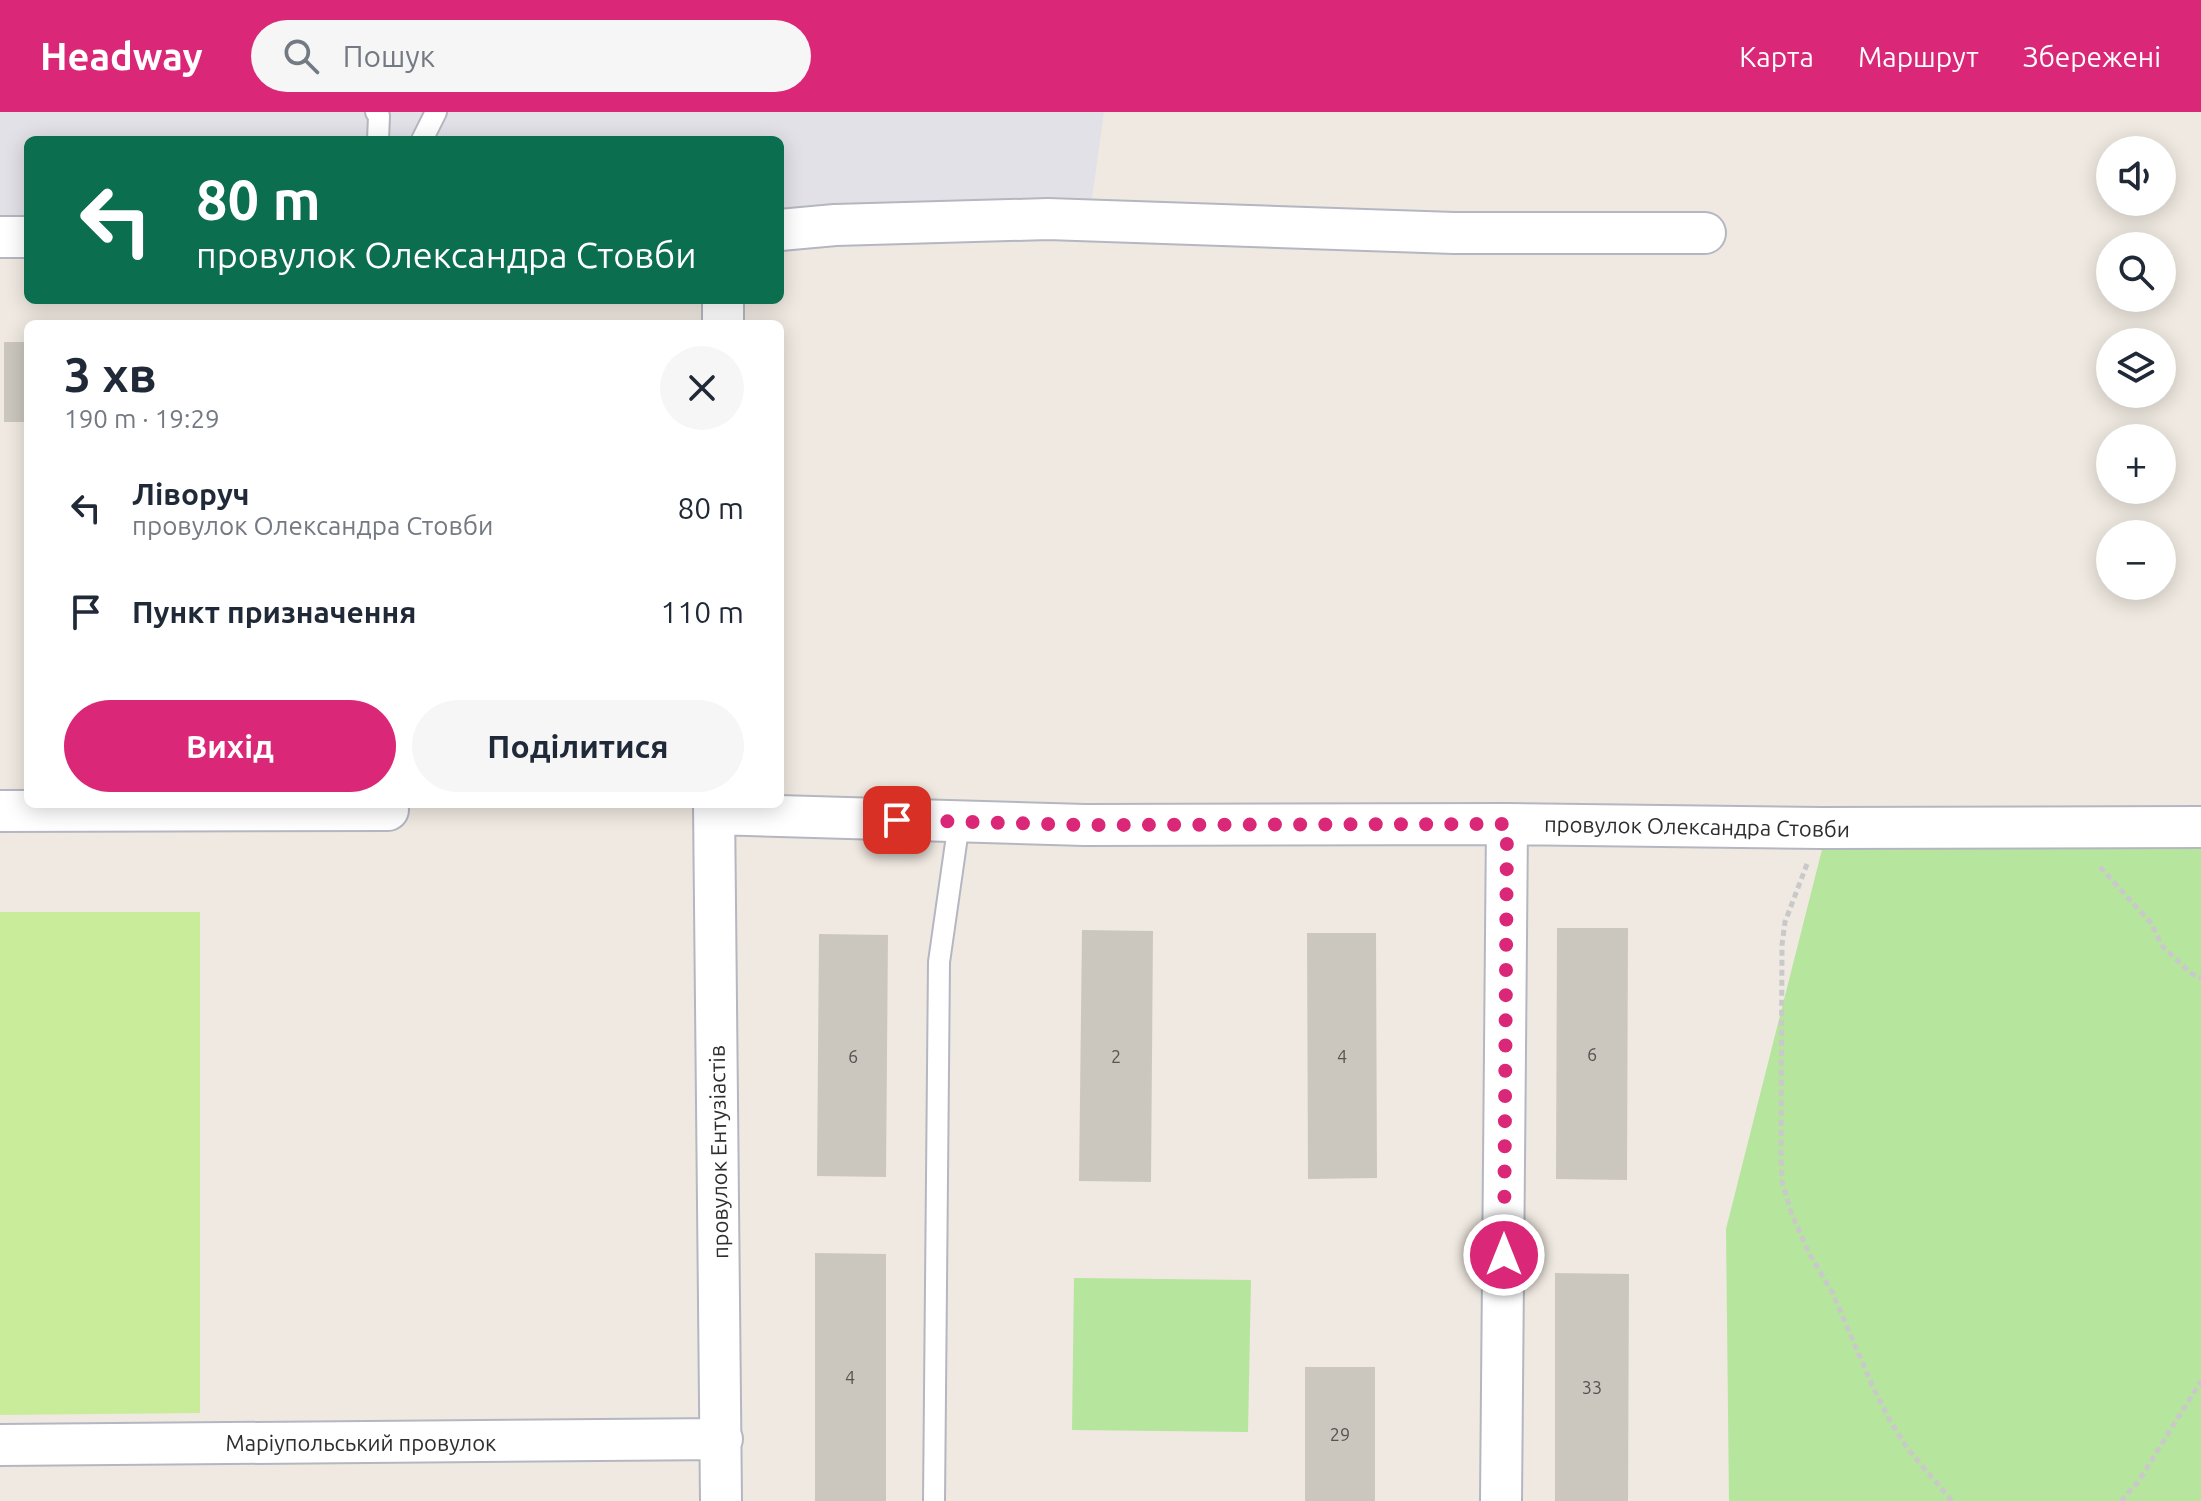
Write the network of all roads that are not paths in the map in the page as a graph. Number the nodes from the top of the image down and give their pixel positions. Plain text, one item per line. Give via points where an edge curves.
1 (376, 112) edge
2 (436, 112) edge
3 (378, 136) edge
4 (424, 136) edge
5 (784, 230) edge
6 (1705, 233) dead end
7 (0, 237) edge
8 (24, 237) edge
9 (714, 809) edge
10 (388, 810) dead end
11 (0, 811) edge
12 (959, 822) junction
13 (1507, 824) junction
14 (2201, 827) edge
15 (722, 1439) junction
16 (0, 1445) edge
17 (721, 1501) edge
18 (934, 1501) edge
19 (1501, 1501) edge

1 - 3 lane
2 - 4 lane
5 - 6 street via 1048,219 1454,233
7 - 8 street
9 - 12 street, провулок Олександра Стовби
9 - 15 street, провулок Ентузіастів
10 - 11 street
12 - 13 street, провулок Олександра Стовби
12 - 18 lane via 939,962
13 - 14 street, провулок Олександра Стовби
13 - 19 street
15 - 16 street, Маріупольський провулок
15 - 17 street, провулок Ентузіастів

